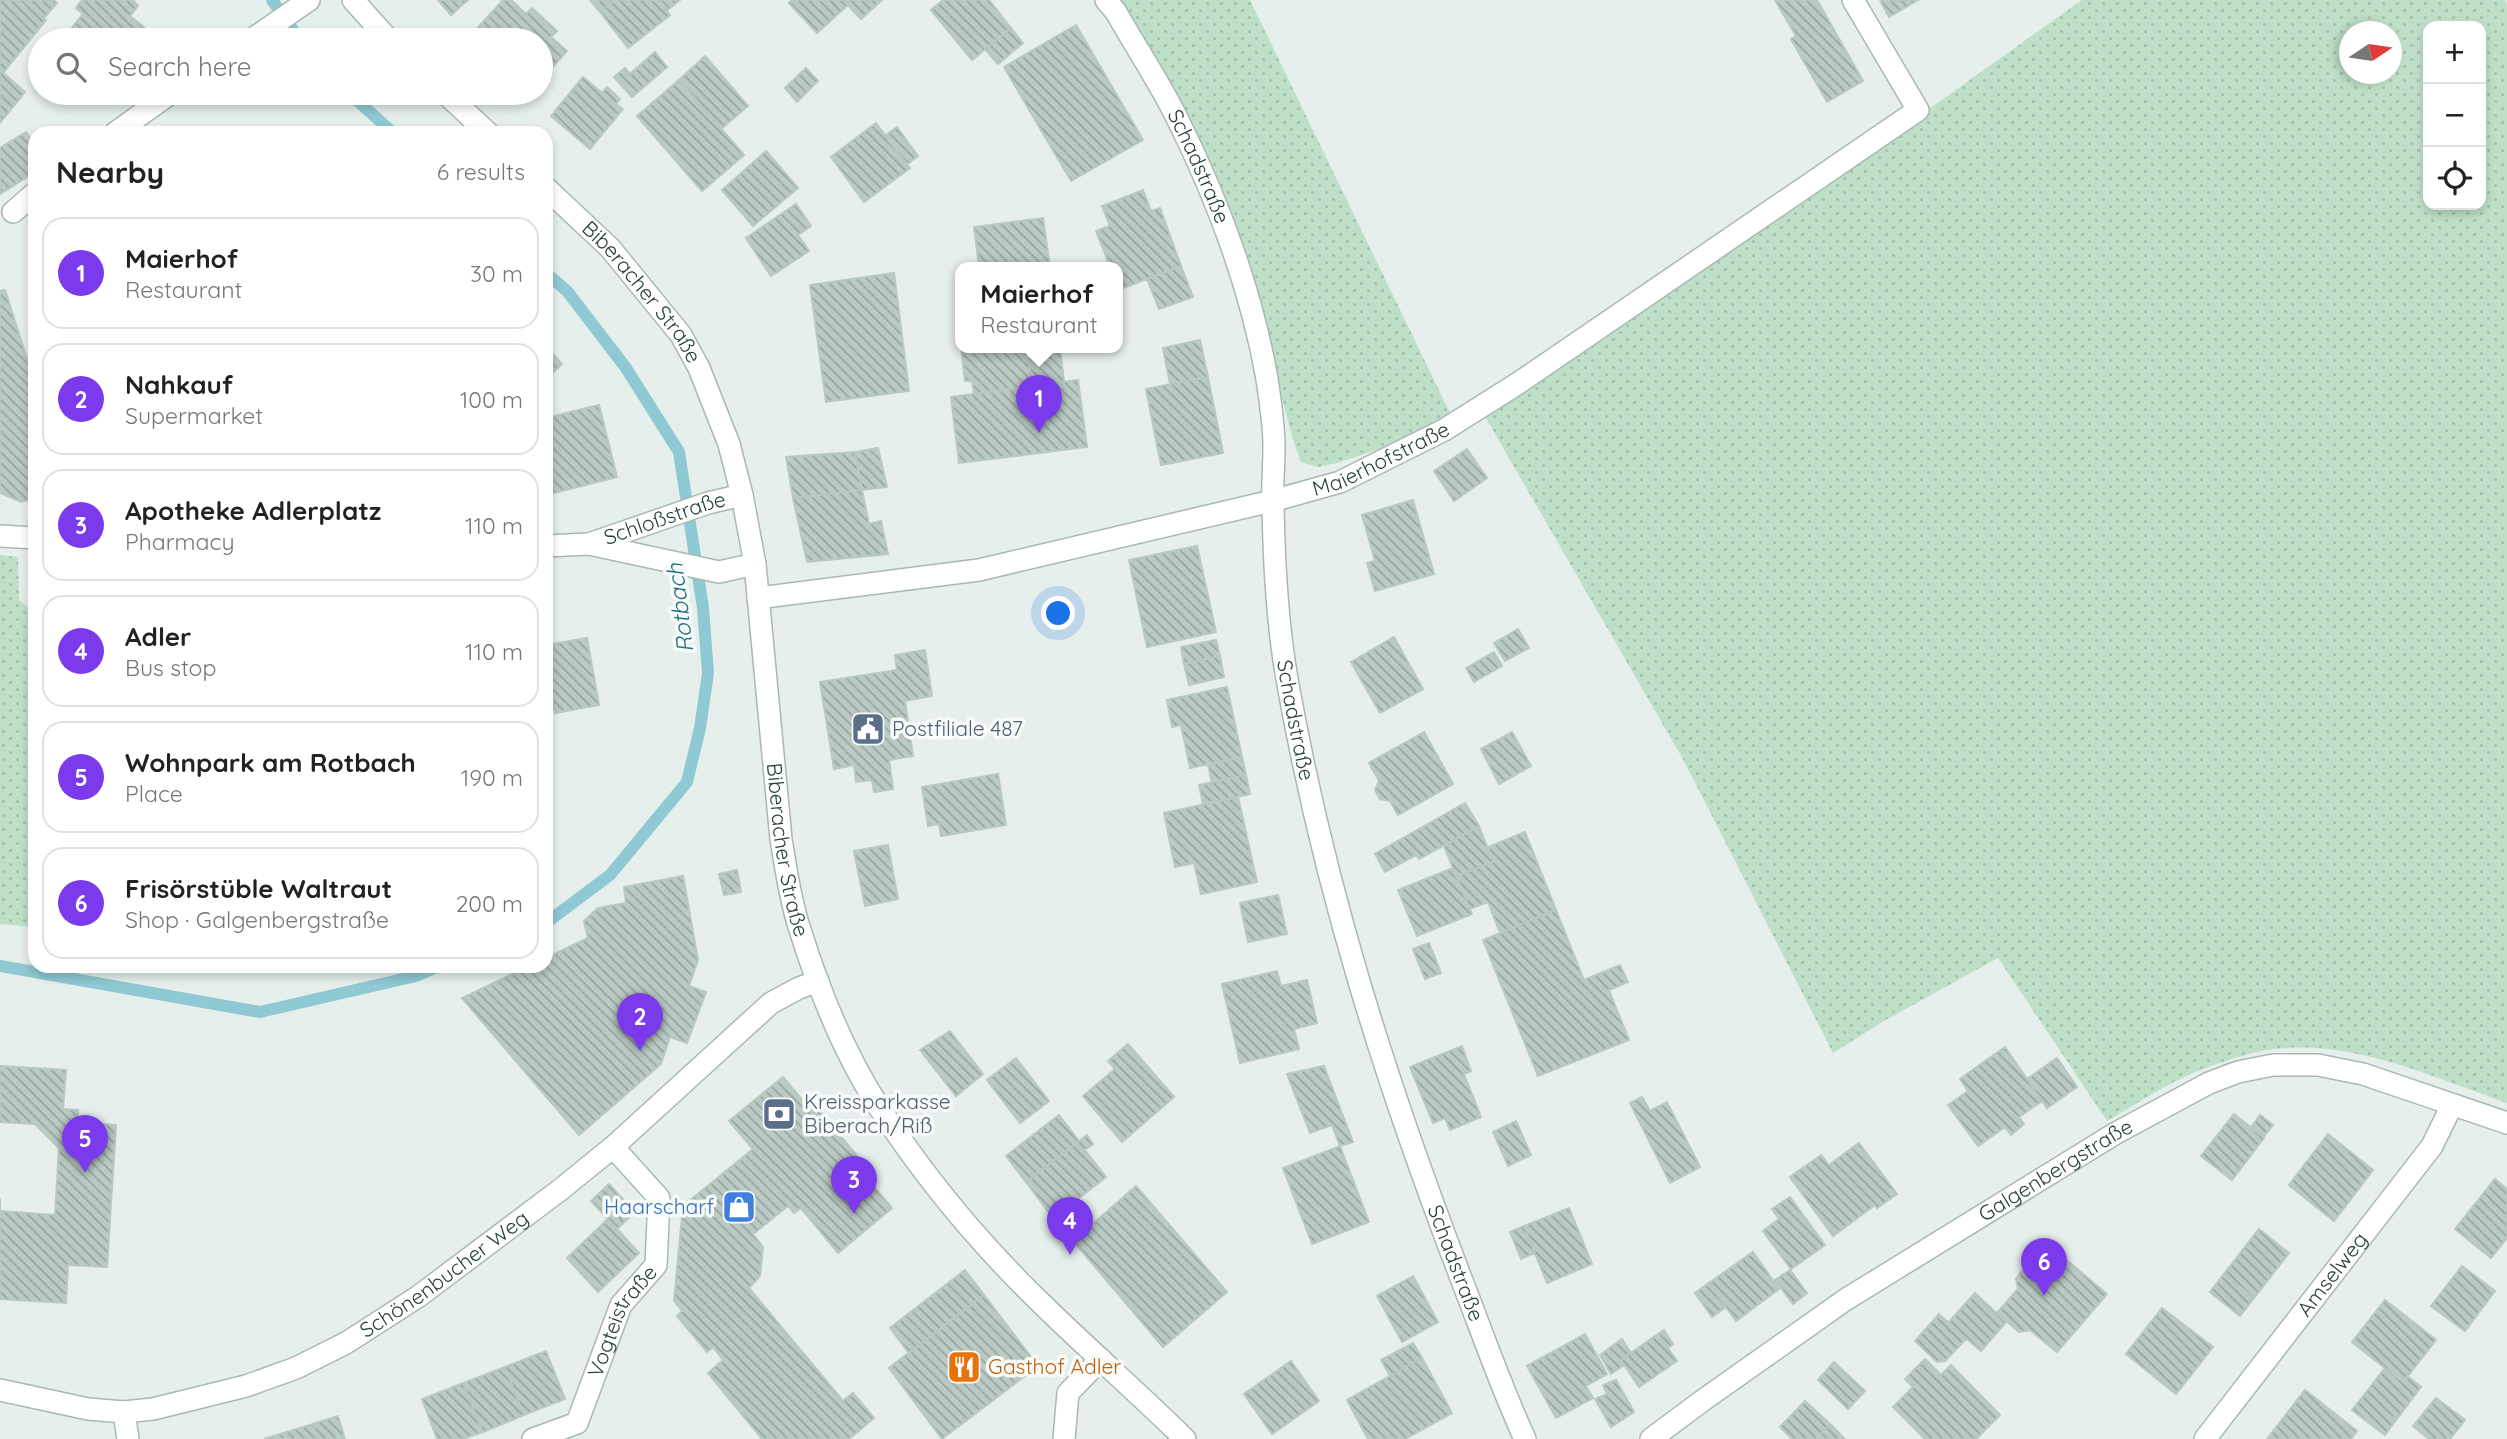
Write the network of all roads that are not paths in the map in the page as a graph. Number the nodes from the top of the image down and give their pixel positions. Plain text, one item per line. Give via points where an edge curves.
1 (354, 0) edge
2 (1106, 0) edge
3 (1853, 0) edge
4 (306, 2) edge
5 (268, 28) edge
6 (378, 28) edge
7 (155, 105) edge
8 (458, 105) edge
9 (125, 126) edge
10 (480, 126) edge
11 (553, 195) edge
12 (28, 199) edge
13 (13, 212) dead end
14 (742, 495) junction
15 (1272, 501) junction
16 (0, 536) edge
17 (28, 538) edge
18 (589, 544) junction
19 (553, 545) edge
20 (755, 564) junction
21 (758, 598) junction
22 (818, 981) junction
23 (2452, 1105) junction
24 (2507, 1123) edge
25 (613, 1147) junction
26 (1101, 1359) junction
27 (0, 1390) edge
28 (124, 1412) junction
29 (128, 1439) edge
30 (533, 1439) edge
31 (1064, 1439) edge
32 (1185, 1439) edge
33 (1525, 1439) edge
34 (1651, 1439) edge
35 (2205, 1439) edge

1 - 6 street
2 - 15 street, Schadstraße via 1175,114 1234,254 1266,378 1274,444
3 - 15 street, Maierhofstraße via 1918,110 1444,430 1340,482
4 - 5 street
7 - 9 street
8 - 10 street
11 - 14 street, Biberacher Straße via 610,248 681,335 720,420
12 - 13 street
14 - 18 street, Schloßstraße
14 - 20 street, Biberacher Straße
15 - 21 street, Maierhofstraße via 979,570
15 - 33 street, Schadstraße via 1286,674 1337,907 1422,1178
16 - 17 street
18 - 19 street, Schloßstraße
18 - 20 street, Schloßstraße via 719,572
20 - 21 street, Biberacher Straße
21 - 22 street, Biberacher Straße via 781,839 800,931
22 - 25 street, Schönenbucher Weg via 771,1003
22 - 26 street, Biberacher Straße via 842,1040 878,1106 913,1155 980,1239
23 - 24 street, Galgenbergstraße
23 - 34 street, Galgenbergstraße via 2363,1074 2318,1065 2273,1065 2209,1083 2116,1133 1845,1300
23 - 35 street, Amselweg via 2432,1146
25 - 28 street, Schönenbucher Weg via 419,1296 346,1343 246,1386 184,1403
25 - 30 street, Vogteistraße via 659,1198 656,1265 621,1305 577,1423
26 - 31 street via 1068,1393
26 - 32 street, Biberacher Straße
27 - 28 street, Schönenbucher Weg
28 - 29 street

